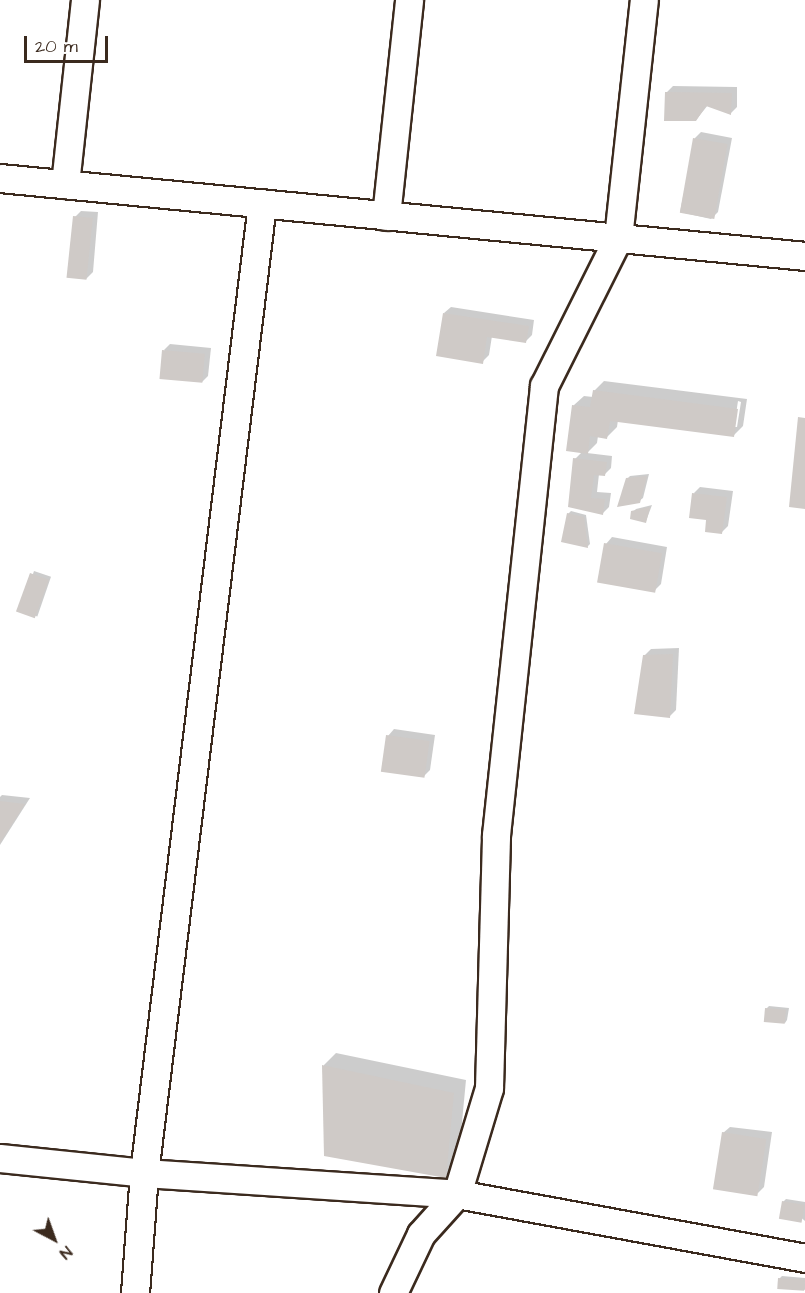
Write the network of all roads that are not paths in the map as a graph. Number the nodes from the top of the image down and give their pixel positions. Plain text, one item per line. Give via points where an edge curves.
1 (85, 0) edge
2 (409, 0) edge
3 (644, 0) edge
4 (0, 178) edge
5 (65, 184) junction
6 (262, 203) junction
7 (386, 216) junction
8 (618, 238) junction
9 (805, 256) edge
10 (0, 1158) edge
11 (144, 1173) junction
12 (458, 1194) junction
13 (805, 1258) edge
14 (135, 1293) edge
15 (393, 1293) edge

1 - 5 street
2 - 7 street
3 - 8 street
4 - 5 street
5 - 6 street
6 - 7 street
6 - 11 street
7 - 8 street
8 - 9 street
8 - 12 street via 544,386 496,835 489,1088
10 - 11 street
11 - 12 street
11 - 14 street
12 - 13 street
12 - 15 street via 421,1234

